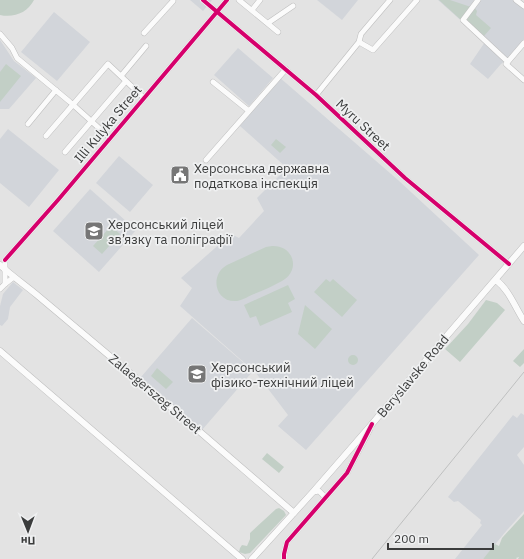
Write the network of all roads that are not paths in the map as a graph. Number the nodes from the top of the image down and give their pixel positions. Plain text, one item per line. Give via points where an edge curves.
1 (203, 0) edge
2 (227, 0) edge
3 (239, 0) edge
4 (260, 0) edge
5 (390, 0) edge
6 (417, 0) edge
7 (478, 0) edge
8 (516, 0) edge
9 (173, 1) edge
10 (293, 6) dead end
11 (524, 6) edge
12 (252, 10) junction
13 (217, 12) junction
14 (268, 23) junction
15 (144, 32) dead end
16 (278, 32) dead end
17 (0, 34) edge
18 (359, 42) junction
19 (524, 43) edge
20 (146, 46) dead end
21 (507, 63) junction
22 (286, 69) junction
23 (121, 76) junction
24 (524, 80) edge
25 (126, 81) junction
26 (213, 82) dead end
27 (56, 90) junction
28 (316, 95) junction
29 (144, 98) junction
30 (74, 104) junction
31 (249, 111) junction
32 (92, 121) junction
33 (28, 124) dead end
34 (46, 136) dead end
35 (110, 138) junction
36 (65, 152) dead end
37 (206, 160) dead end
38 (524, 246) edge
39 (2, 261) edge
40 (509, 264) junction
41 (2, 271) edge
42 (14, 277) junction
43 (496, 280) junction
44 (5, 284) junction
45 (0, 289) edge
46 (524, 321) edge
47 (0, 351) edge
48 (372, 424) junction
49 (312, 493) junction
50 (326, 498) junction
51 (294, 513) junction
52 (242, 559) edge
53 (252, 559) edge
54 (284, 559) edge

1 - 13 street, Myru Street
2 - 13 street, Illi Kulyka Street
3 - 12 street
4 - 12 street
5 - 18 street via 361,34
6 - 18 street via 373,50
7 - 21 street via 463,20
8 - 11 street
9 - 15 street
10 - 14 street
12 - 14 street
13 - 22 street, Myru Street
13 - 29 street, Illi Kulyka Street
14 - 16 street
17 - 27 street via 17,58
18 - 28 street
19 - 21 street
20 - 23 street
21 - 24 street
22 - 28 street, Myru Street
22 - 31 street
23 - 25 street
23 - 30 street via 108,64
25 - 29 street
25 - 32 street
26 - 31 street
27 - 30 street
27 - 33 street
28 - 40 street, Myru Street via 405,178
29 - 35 street, Illi Kulyka Street
30 - 32 street
30 - 34 street
31 - 37 street
32 - 35 street
32 - 36 street
35 - 39 street, Illi Kulyka Street
38 - 40 main road, Beryslavske Road
39 - 41 street
40 - 43 main road, Beryslavske Road
41 - 42 main road, Zalaegerszeg Street
41 - 44 street
42 - 44 street
42 - 51 main road, Zalaegerszeg Street
43 - 46 main road via 507,291
43 - 48 main road, Beryslavske Road
44 - 45 street
47 - 52 main road
48 - 49 main road, Beryslavske Road
48 - 50 street via 348,473
49 - 50 street via 319,491
49 - 51 main road, Beryslavske Road
50 - 54 street via 287,542
51 - 53 main road, Beryslavske Road

